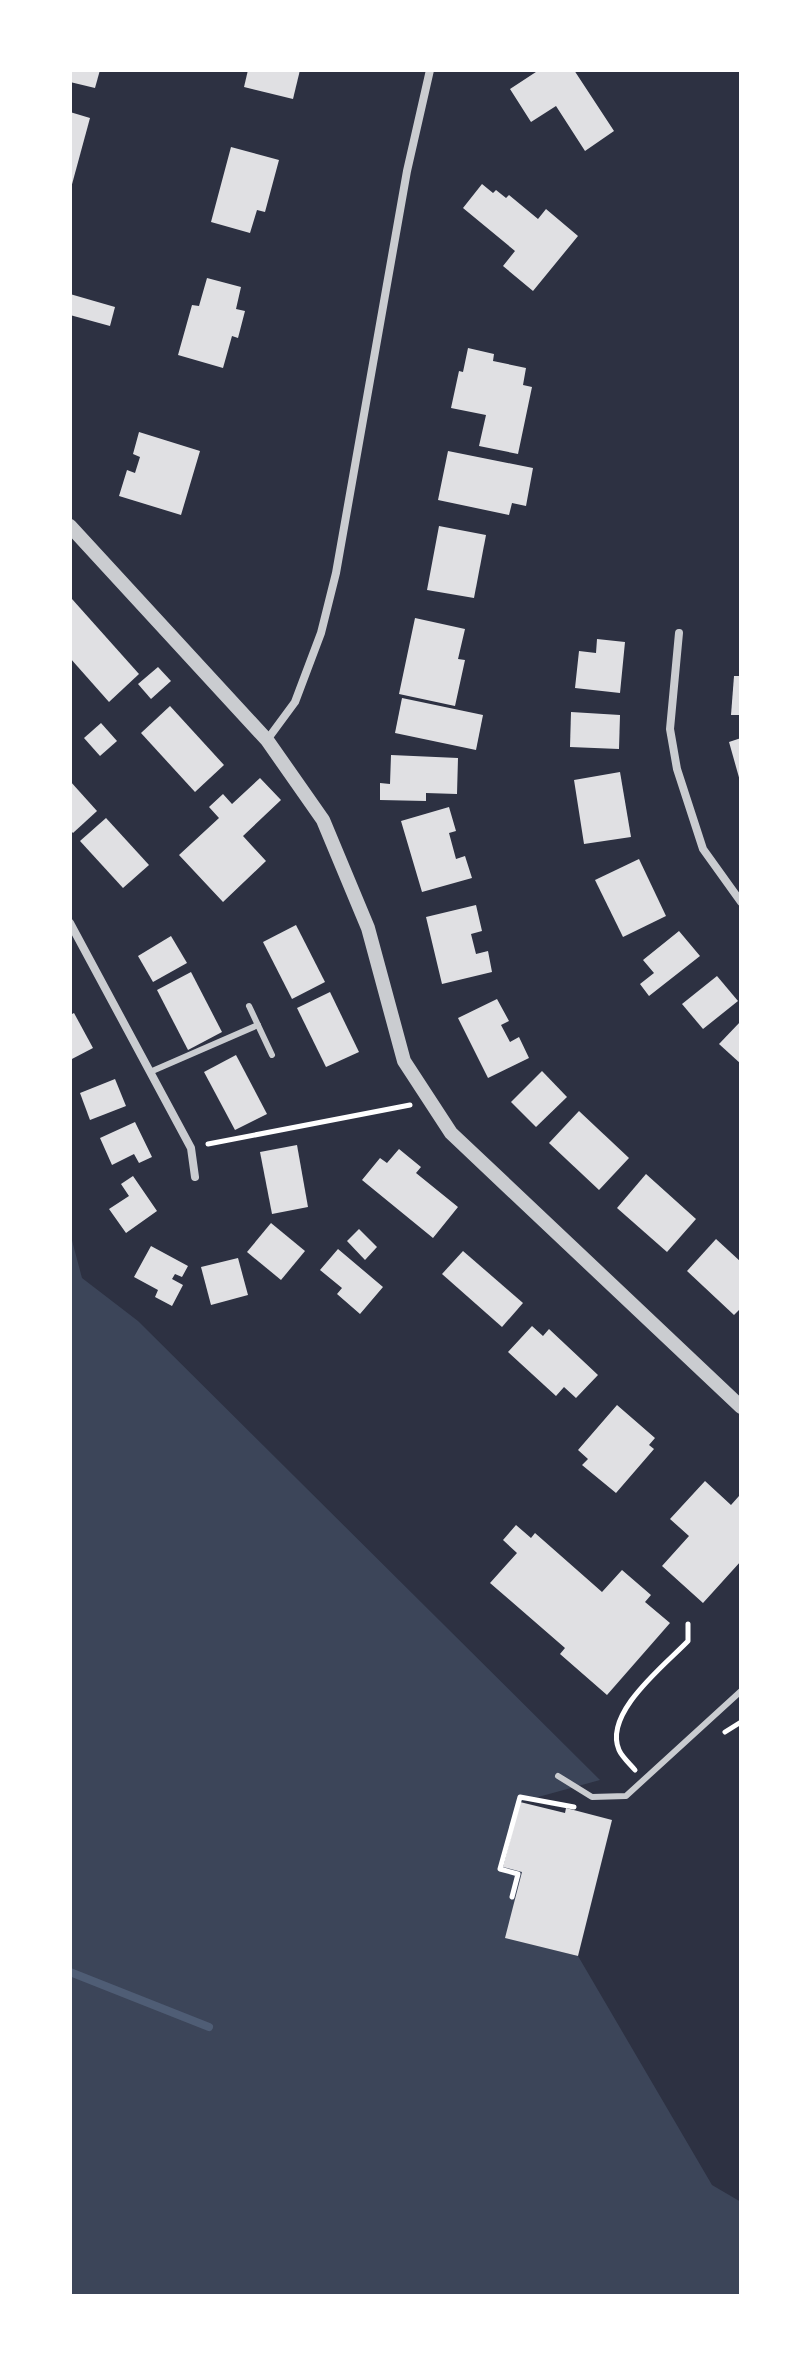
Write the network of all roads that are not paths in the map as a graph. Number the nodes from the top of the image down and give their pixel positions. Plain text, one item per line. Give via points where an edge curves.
1 (430, 70) edge
2 (71, 528) edge
3 (679, 633) dead end
4 (267, 740) junction
5 (741, 902) edge
6 (70, 923) edge
7 (249, 1006) dead end
8 (258, 1025) junction
9 (272, 1055) dead end
10 (150, 1072) junction
11 (195, 1177) dead end
12 (741, 1407) edge
13 (741, 1691) edge
14 (558, 1776) dead end

1 - 4 street via 407,171 336,573 295,702
2 - 4 street
3 - 5 street via 670,729 677,769 703,849
4 - 12 street via 323,820 368,928 404,1061 451,1133
6 - 10 street
7 - 8 lane
8 - 9 lane
8 - 10 lane
10 - 11 street via 191,1148
13 - 14 lane via 626,1796 592,1797

